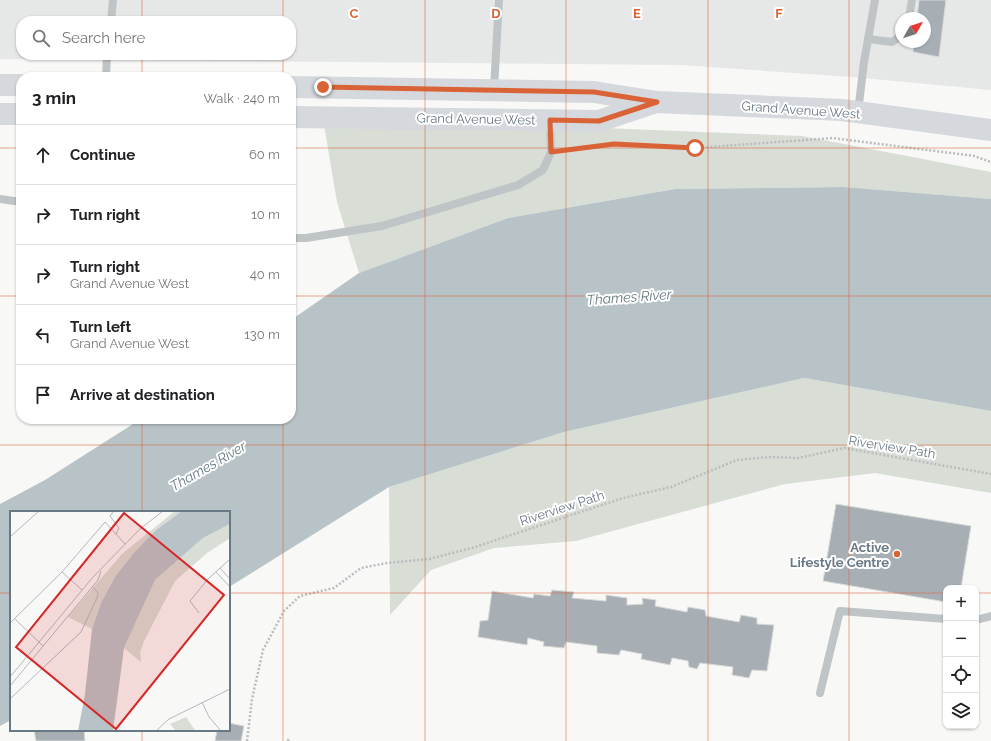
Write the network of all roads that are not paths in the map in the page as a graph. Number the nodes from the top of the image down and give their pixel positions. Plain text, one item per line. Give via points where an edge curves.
1 (113, 0) edge
2 (499, 0) edge
3 (875, 0) edge
4 (912, 0) edge
5 (910, 12) edge
6 (111, 16) edge
7 (868, 39) junction
8 (895, 40) edge
9 (107, 60) edge
10 (106, 72) edge
11 (0, 85) edge
12 (16, 85) edge
13 (296, 87) edge
14 (494, 90) junction
15 (657, 102) junction
16 (0, 114) edge
17 (16, 114) edge
18 (858, 114) junction
19 (296, 117) edge
20 (550, 120) junction
21 (991, 130) edge
22 (0, 199) edge
23 (16, 201) edge
24 (296, 238) edge
25 (991, 616) edge
26 (943, 618) edge
27 (979, 619) edge
28 (820, 693) dead end

1 - 6 lane
2 - 14 lane
3 - 7 lane
4 - 5 lane
7 - 8 lane via 892,42
7 - 18 lane
9 - 10 lane
11 - 12 main road
13 - 14 main road, Grand Avenue West
14 - 15 main road, Grand Avenue West via 594,92
15 - 18 main road, Grand Avenue West via 842,110
15 - 20 main road, Grand Avenue West via 599,121
16 - 17 main road
18 - 21 main road, Grand Avenue West
19 - 20 main road, Grand Avenue West
20 - 24 lane via 551,152 543,170 518,185 382,226
22 - 23 lane
25 - 27 lane
26 - 28 lane via 840,611

